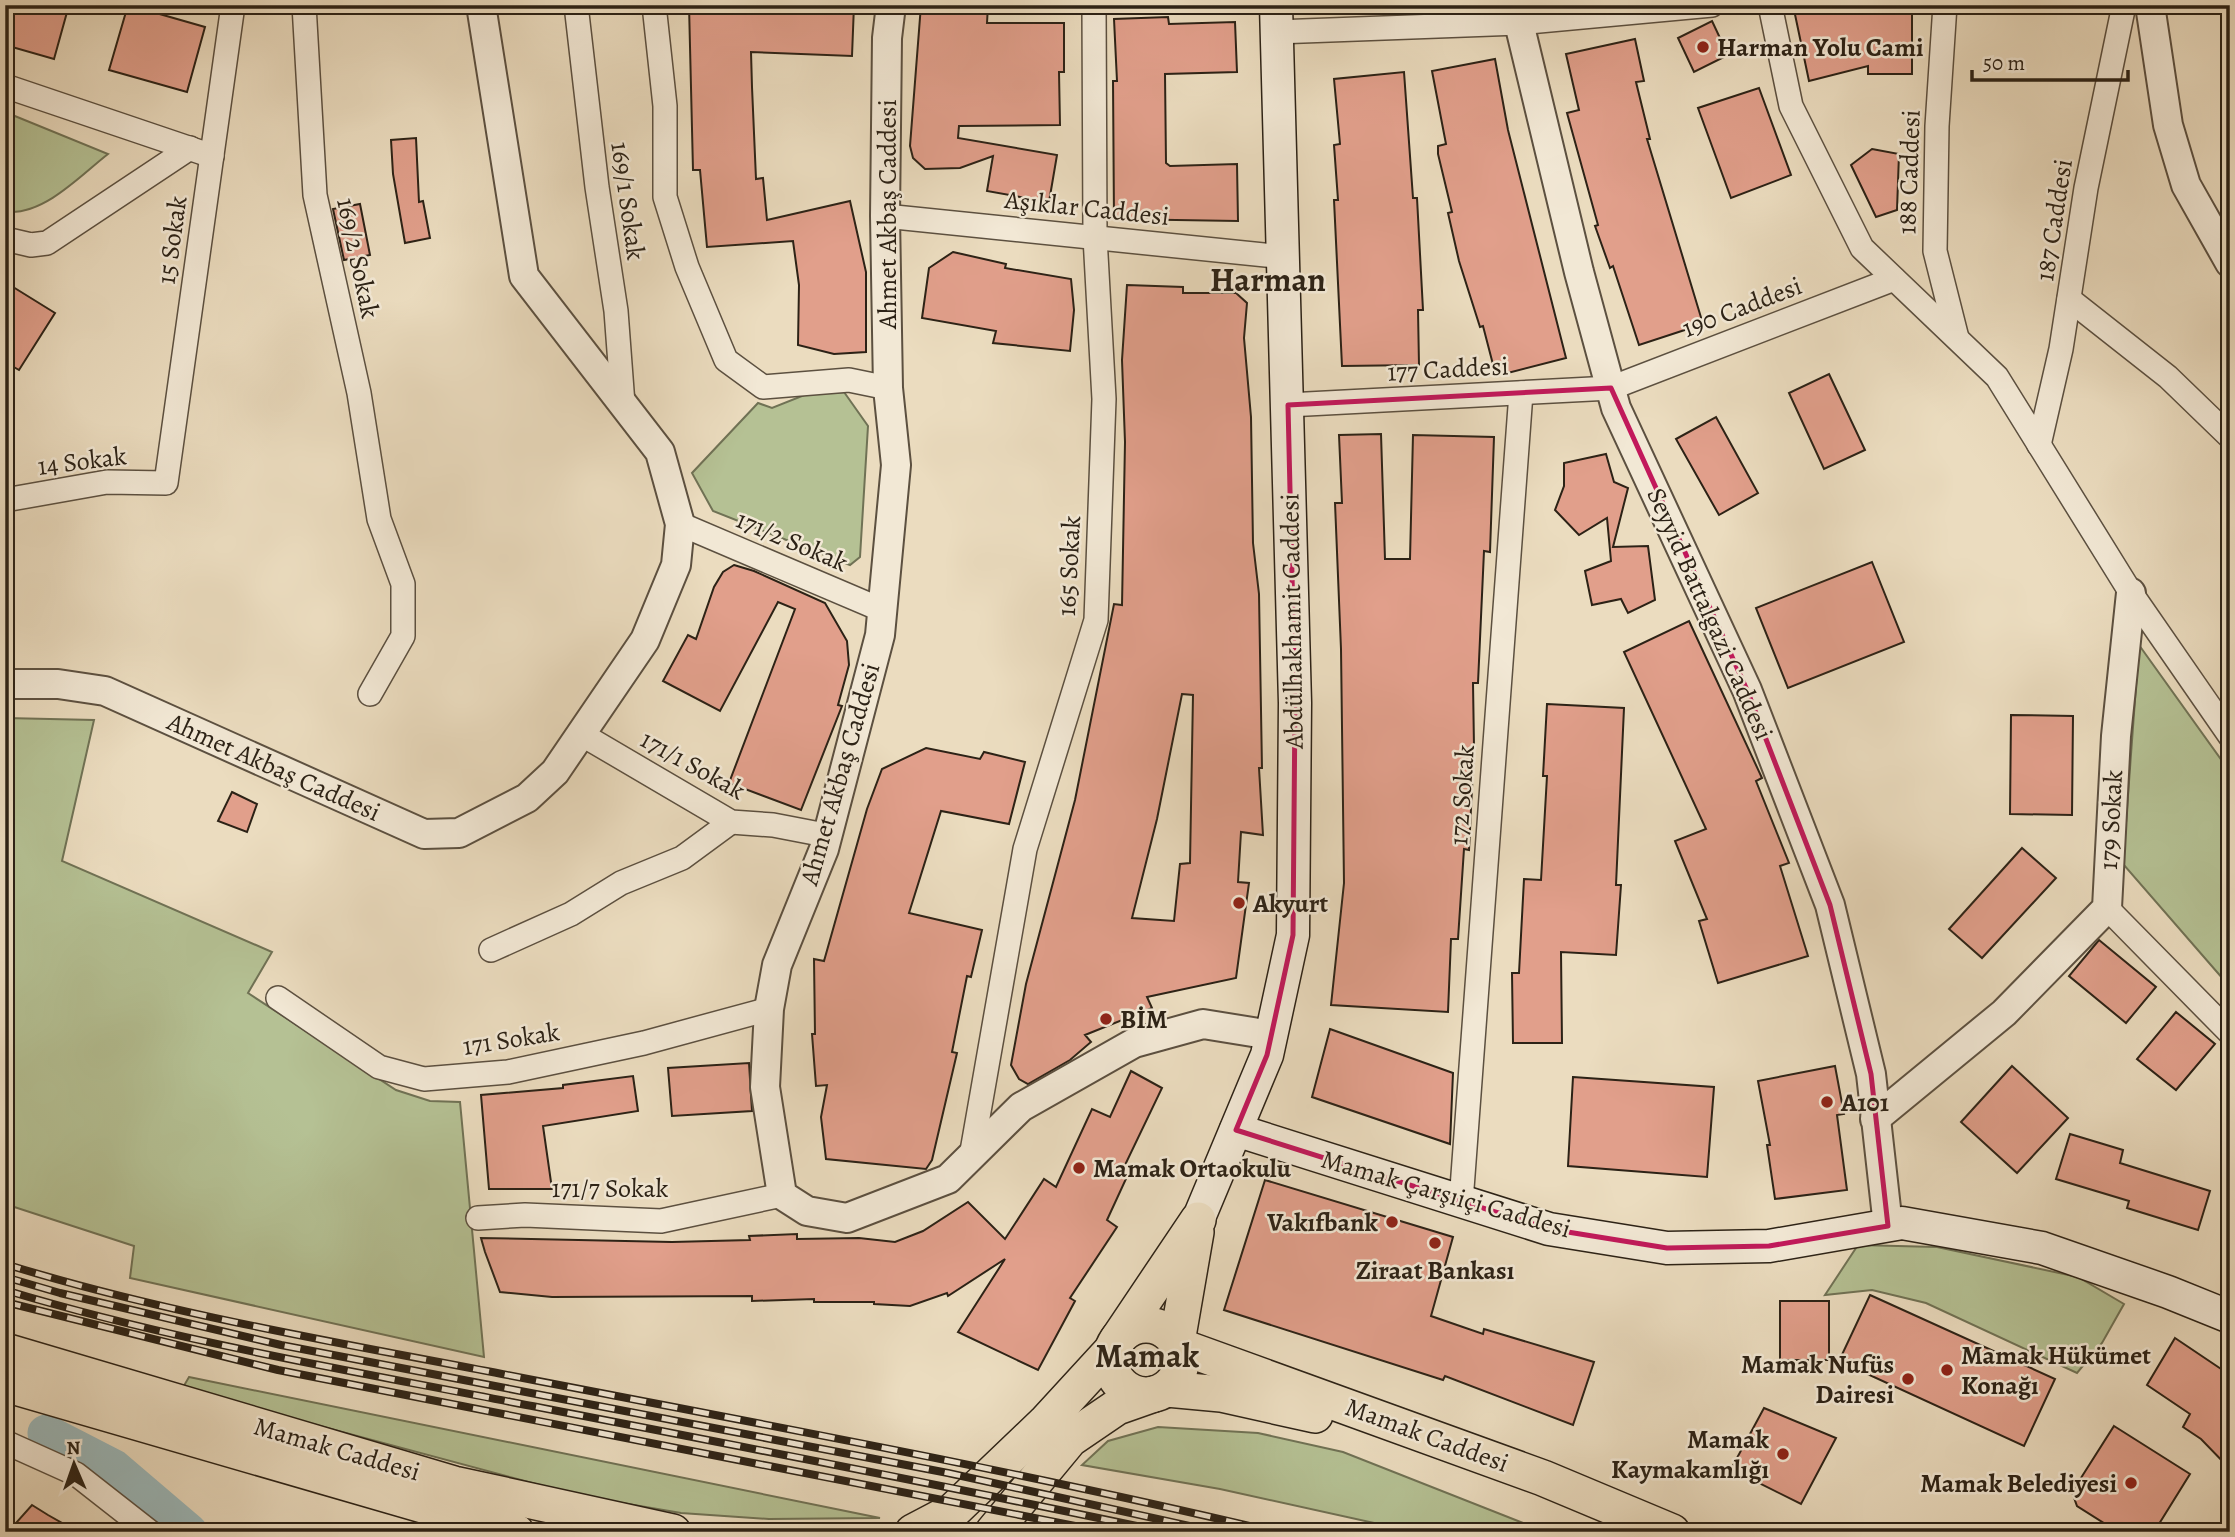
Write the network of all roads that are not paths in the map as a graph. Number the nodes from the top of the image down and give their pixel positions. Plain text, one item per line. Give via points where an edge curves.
1 (233, 5) edge
2 (304, 5) edge
3 (481, 5) edge
4 (576, 5) edge
5 (654, 5) edge
6 (891, 5) edge
7 (1094, 5) edge
8 (1712, 5) edge
9 (1770, 5) edge
10 (1945, 5) edge
11 (2124, 5) edge
12 (2150, 5) edge
13 (1520, 14) edge
14 (1276, 18) edge
15 (5, 86) edge
16 (190, 148) junction
17 (212, 156) junction
18 (885, 216) junction
19 (1096, 237) junction
20 (5, 239) edge
21 (1284, 257) junction
22 (2230, 263) edge
23 (1894, 279) junction
24 (2069, 299) junction
25 (1957, 338) junction
26 (888, 388) junction
27 (1611, 388) junction
28 (1521, 393) junction
29 (623, 404) junction
30 (1289, 405) junction
31 (2230, 437) edge
32 (2039, 445) junction
33 (166, 483) joint
34 (5, 500) edge
35 (680, 524) junction
36 (2131, 593) junction
37 (882, 610) junction
38 (5, 684) edge
39 (370, 694) dead end
40 (581, 734) junction
41 (2230, 736) edge
42 (732, 822) junction
43 (825, 835) junction
44 (2107, 908) junction
45 (491, 950) dead end
46 (278, 998) dead end
47 (769, 1009) junction
48 (2230, 1032) edge
49 (1271, 1035) junction
50 (1875, 1119) junction
51 (1236, 1130) junction
52 (971, 1157) junction
53 (782, 1195) junction
54 (1461, 1202) junction
55 (478, 1218) dead end
56 (1199, 1220) junction
57 (1888, 1226) junction
58 (2230, 1317) edge
59 (1115, 1344) junction
60 (1178, 1344) junction
61 (5, 1351) edge
62 (5, 1384) edge
63 (1161, 1392) junction
64 (5, 1442) edge
65 (150, 1532) edge
66 (516, 1532) edge
67 (673, 1532) edge
68 (913, 1532) edge
69 (993, 1532) edge
70 (1622, 1532) edge
71 (1672, 1532) edge

1 - 17 street, 15 Sokak
2 - 39 street, 169/2 Sokak via 315,195 359,393 379,519 403,584 403,636
3 - 29 street, Ahmet Akbaş Caddesi via 524,276
4 - 29 street, 169/1 Sokak via 616,311
5 - 26 street via 665,106 665,197 687,267 726,360 763,387 849,380
6 - 18 street, Ahmet Akbaş Caddesi
7 - 19 street, 165 Sokak
8 - 13 street
9 - 23 street via 1791,106 1862,248
10 - 25 street, 188 Caddesi via 1935,251
11 - 24 street, 187 Caddesi via 2086,188
12 - 22 street via 2168,125 2186,185
13 - 14 street
13 - 27 street, Seyyid Battalgazi Caddesi via 1579,272
14 - 21 main road, Abdülhakhamit Caddesi
15 - 16 street
16 - 17 street
16 - 20 street via 47,243
17 - 33 street, 15 Sokak
18 - 19 street, Aşıklar Caddesi
18 - 26 street, Ahmet Akbaş Caddesi
19 - 21 street, Aşıklar Caddesi
19 - 52 street, 165 Sokak via 1104,399 1096,620 1025,849
21 - 30 main road, Abdülhakhamit Caddesi
23 - 25 street
23 - 27 street, 190 Caddesi
24 - 31 street via 2168,377
24 - 32 street, 187 Caddesi
25 - 32 street via 1997,377
26 - 37 street, Ahmet Akbaş Caddesi via 896,465
27 - 28 street, 177 Caddesi
27 - 50 street, Seyyid Battalgazi Caddesi via 1616,408 1747,690 1830,905 1871,1074
28 - 30 street, 177 Caddesi
28 - 54 street, 172 Sokak
29 - 35 street, Ahmet Akbaş Caddesi via 660,452
30 - 49 main road, Abdülhakhamit Caddesi via 1295,702 1293,935
32 - 36 street
33 - 34 street, 14 Sokak via 107,482
35 - 37 street, 171/2 Sokak
35 - 40 street, Ahmet Akbaş Caddesi via 676,565 645,640
36 - 41 street
36 - 44 street, 179 Sokak via 2116,736
37 - 43 street, Ahmet Akbaş Caddesi via 880,635
38 - 40 street, Ahmet Akbaş Caddesi via 58,684 105,691 424,834 459,833 527,798 555,772
40 - 42 street, 171/1 Sokak
42 - 43 street, 171/1 Sokak
42 - 45 street via 682,858 621,883 571,914
43 - 47 street, Ahmet Akbaş Caddesi via 824,849 777,965
44 - 48 street
44 - 50 street, 179 Sokak via 2004,1013
46 - 47 street, 171 Sokak via 379,1066 424,1079 508,1072 644,1043
47 - 53 street, Ahmet Akbaş Caddesi via 765,1087
49 - 51 main road, Abdülhakhamit Caddesi
49 - 52 street via 1203,1024 1134,1043 1021,1107
50 - 57 street, Seyyid Battalgazi Caddesi
51 - 54 main road, Mamak Çarşıiçi Caddesi
51 - 56 main road, Abdülhakhamit Caddesi
52 - 53 street via 948,1179 847,1218 807,1211
53 - 55 street, 171/7 Sokak via 661,1221 525,1215
54 - 57 main road, Mamak Çarşıiçi Caddesi via 1549,1229 1667,1248 1769,1246
56 - 59 main road
56 - 60 main road
57 - 58 main road, Mamak Çarşıiçi Caddesi via 1902,1223 2042,1248
59 - 60 main road via 1126,1331 1148,1324 1170,1333
59 - 63 main road via 1114,1374 1120,1384 1130,1392
59 - 68 main road via 1045,1423 953,1511
60 - 63 main road via 1179,1374
60 - 71 main road, Mamak Caddesi via 1519,1469
61 - 67 main road, Mamak Caddesi via 454,1484
62 - 66 main road, Mamak Caddesi
63 - 69 main road, Mamak Caddesi via 1117,1407 1070,1439
63 - 70 main road, Mamak Caddesi via 1248,1399 1354,1427
64 - 65 street via 76,1474

